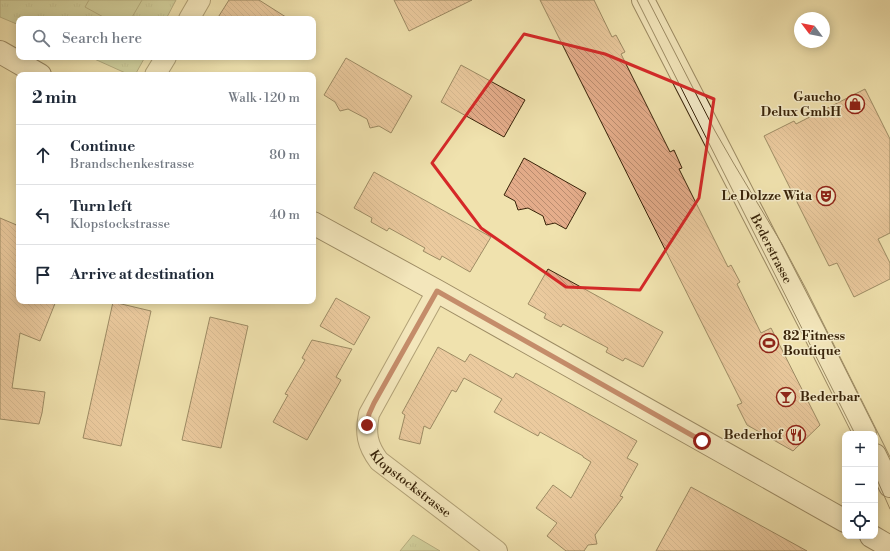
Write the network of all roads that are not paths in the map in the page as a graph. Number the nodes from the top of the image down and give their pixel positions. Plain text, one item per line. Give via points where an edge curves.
1 (200, 0) edge
2 (643, 0) edge
3 (191, 16) edge
4 (0, 52) edge
5 (164, 60) edge
6 (35, 72) edge
7 (157, 72) edge
8 (316, 225) edge
9 (437, 291) junction
10 (864, 431) edge
11 (878, 461) edge
12 (890, 486) edge
13 (842, 519) edge
14 (876, 539) edge
15 (890, 547) edge
16 (497, 551) edge

1 - 3 street
2 - 10 street, Bederstrasse
4 - 6 street
5 - 7 street
8 - 9 street
9 - 13 street
9 - 16 street, Klopstockstrasse via 369,414 367,437 379,461
11 - 12 street
14 - 15 street

